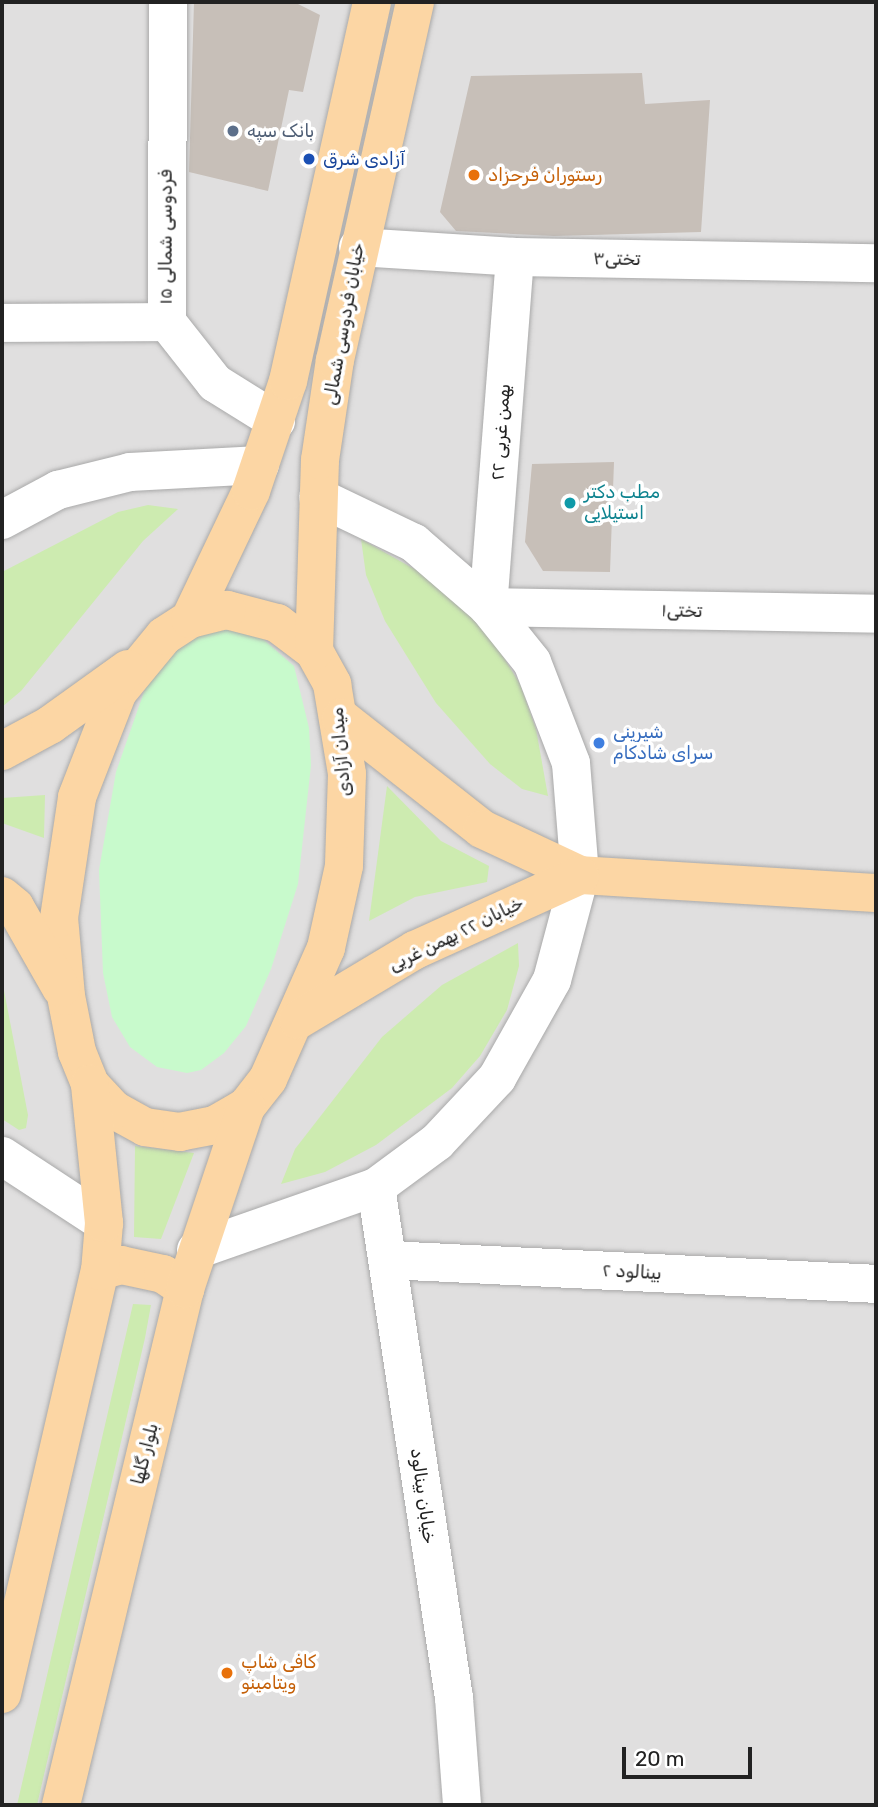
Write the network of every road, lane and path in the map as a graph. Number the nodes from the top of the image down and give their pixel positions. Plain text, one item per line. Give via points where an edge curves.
1 (167, 2) edge
2 (372, 2) edge
3 (415, 2) edge
4 (358, 247) junction
5 (515, 257) junction
6 (876, 263) edge
7 (167, 322) junction
8 (2, 323) edge
9 (276, 421) junction
10 (260, 466) junction
11 (318, 497) junction
12 (2, 520) edge
13 (488, 607) junction
14 (876, 614) edge
15 (190, 618) junction
16 (314, 651) junction
17 (141, 660) junction
18 (341, 718) junction
19 (2, 751) edge
20 (580, 875) junction
21 (876, 893) edge
22 (2, 896) edge
23 (66, 996) junction
24 (298, 1020) junction
25 (90, 1084) junction
26 (246, 1107) junction
27 (2, 1156) edge
28 (376, 1187) junction
29 (104, 1223) junction
30 (196, 1250) junction
31 (388, 1259) junction
32 (100, 1271) junction
33 (876, 1284) edge
34 (185, 1289) junction
35 (2, 1694) edge
36 (61, 1805) edge
37 (462, 1805) edge

1 - 7 street, فردوسی شمالی ۱۵
2 - 9 main road
3 - 4 main road, خیابان فردوسی شمالی
4 - 5 street, تختی۳
4 - 11 main road, خیابان فردوسی شمالی via 335,360
5 - 6 street, تختی۳
5 - 13 street, ۲۲ بهمن غربی
7 - 8 street
7 - 9 street, فردوسی شمالی ۱۵ via 215,383
9 - 10 main road
10 - 12 street via 130,472 58,490
10 - 15 main road
11 - 13 street via 414,543
11 - 16 main road, خیابان فردوسی شمالی
13 - 14 street, تختی۱
13 - 20 street via 532,662 571,763
15 - 16 main road, میدان آزادی via 227,610 277,623
15 - 17 main road, میدان آزادی
16 - 18 main road, میدان آزادی via 332,684
17 - 19 main road via 50,724
17 - 23 main road, میدان آزادی via 118,692 77,797 60,918
18 - 20 main road, خیابان ۲۲ بهمن غربی via 482,829
18 - 24 main road, میدان آزادی via 347,774 344,866 326,948
20 - 21 main road, خیابان ۲۲ بهمن غربی
20 - 24 main road, خیابان ۲۲ بهمن غربی via 415,950
20 - 28 street via 552,980 497,1078 437,1142
22 - 23 main road via 15,907
23 - 25 main road, میدان آزادی via 77,1052
24 - 26 main road, میدان آزادی via 268,1079
25 - 26 main road, میدان آزادی via 114,1110 145,1127 180,1132 215,1125
25 - 29 main road
26 - 30 main road, بلوار گلها
27 - 29 street
28 - 30 street
28 - 31 street, خیابان بینالود
29 - 32 main road
30 - 34 main road, بلوار گلها
31 - 33 street, بینالود ۲
31 - 37 street, خیابان بینالود via 454,1698
32 - 34 main road via 121,1265 163,1274
32 - 35 main road
34 - 36 main road, بلوار گلها

